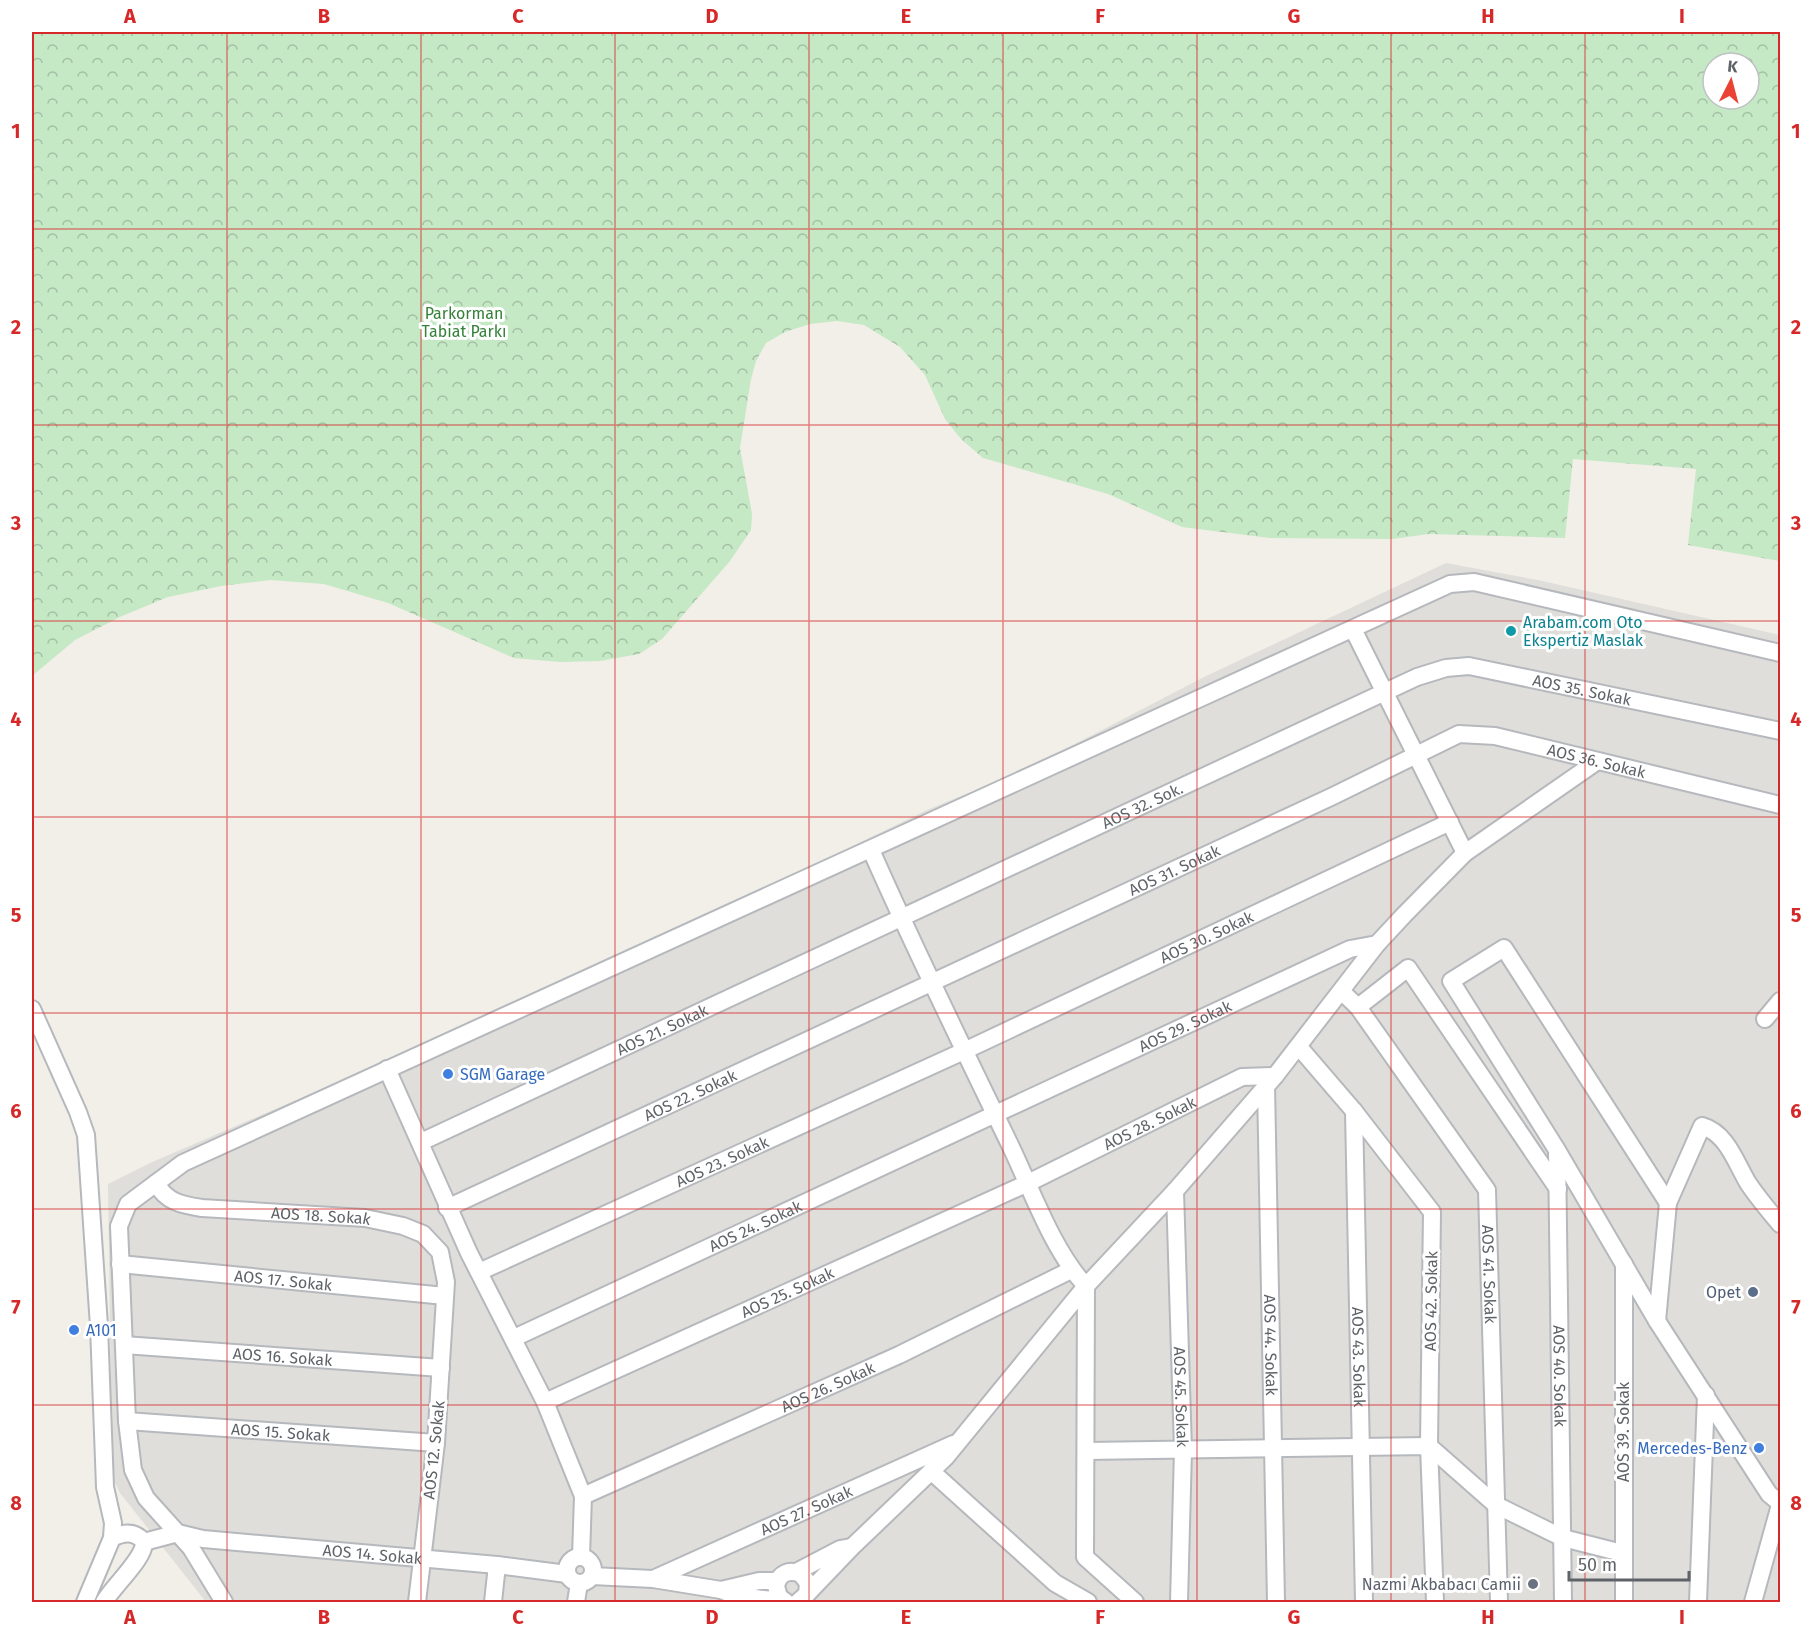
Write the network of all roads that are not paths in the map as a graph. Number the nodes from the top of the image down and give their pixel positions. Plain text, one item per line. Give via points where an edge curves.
1 (1353, 629) junction
2 (1780, 653) edge
3 (1385, 692) junction
4 (1780, 731) edge
5 (1417, 756) junction
6 (1596, 762) junction
7 (1780, 805) edge
8 (1450, 822) junction
9 (871, 850) junction
10 (1466, 853) junction
11 (901, 918) junction
12 (1377, 944) junction
13 (932, 981) junction
14 (1342, 992) junction
15 (1780, 1001) edge
16 (1358, 1007) junction
17 (32, 1009) edge
18 (1765, 1019) dead end
19 (1299, 1047) junction
20 (964, 1051) junction
21 (387, 1070) junction
22 (1270, 1081) junction
23 (1354, 1111) junction
24 (996, 1116) junction
25 (421, 1142) junction
26 (1557, 1150) junction
27 (156, 1183) junction
28 (1028, 1183) junction
29 (1558, 1189) junction
30 (1175, 1191) junction
31 (1668, 1203) junction
32 (447, 1208) junction
33 (1780, 1224) edge
34 (1624, 1262) junction
35 (120, 1264) junction
36 (1071, 1270) junction
37 (479, 1272) junction
38 (1086, 1287) junction
39 (445, 1296) junction
40 (1657, 1321) junction
41 (514, 1338) junction
42 (124, 1345) junction
43 (441, 1368) junction
44 (1706, 1395) junction
45 (545, 1402) junction
46 (127, 1421) junction
47 (959, 1442) junction
48 (436, 1443) junction
49 (1429, 1446) junction
50 (1362, 1447) junction
51 (1271, 1448) junction
52 (1183, 1450) junction
53 (1086, 1451) junction
54 (932, 1471) junction
55 (583, 1496) junction
56 (1780, 1504) edge
57 (1496, 1505) junction
58 (178, 1533) junction
59 (112, 1538) junction
60 (1563, 1538) junction
61 (142, 1539) junction
62 (852, 1547) junction
63 (1622, 1553) junction
64 (421, 1558) junction
65 (497, 1565) junction
66 (796, 1572) junction
67 (579, 1578) junction
68 (653, 1579) junction
69 (777, 1581) junction
70 (721, 1590) junction
71 (796, 1601) edge
72 (86, 1602) edge
73 (104, 1602) edge
74 (224, 1602) edge
75 (417, 1602) edge
76 (493, 1602) edge
77 (576, 1602) edge
78 (1088, 1602) edge
79 (1135, 1602) edge
80 (1179, 1602) edge
81 (1276, 1602) edge
82 (1364, 1602) edge
83 (1435, 1602) edge
84 (1499, 1602) edge
85 (1563, 1602) edge
86 (1624, 1602) edge
87 (1698, 1602) edge
88 (1753, 1602) edge

1 - 2 street via 1450,584 1474,582
1 - 3 street
1 - 9 street
3 - 4 street, AOS 35. Sokak via 1417,677 1468,666
3 - 5 street
3 - 11 street, AOS 32. Sok.
5 - 6 street, AOS 36. Sokak via 1459,734 1474,734
5 - 8 street
5 - 13 street, AOS 31. Sokak
6 - 7 street, AOS 36. Sokak
6 - 10 street
8 - 10 street
8 - 20 street, AOS 30. Sokak
9 - 11 street
9 - 21 street
10 - 12 street
11 - 13 street
11 - 25 street, AOS 21. Sokak
12 - 14 street
12 - 24 street, AOS 29. Sokak via 1341,953
13 - 20 street
13 - 32 street, AOS 22. Sokak
14 - 16 street, AOS 41. Sokak
14 - 19 street
15 - 18 street
16 - 29 street via 1408,968
16 - 57 street, AOS 41. Sokak via 1486,1190
17 - 59 street via 86,1135 105,1487 113,1523
19 - 22 street
19 - 23 street, AOS 42. Sokak
20 - 24 street
20 - 37 street, AOS 23. Sokak
21 - 25 street
21 - 27 street via 183,1163
22 - 28 street, AOS 28. Sokak via 1242,1077
22 - 30 street
22 - 51 street, AOS 44. Sokak
23 - 49 street, AOS 42. Sokak via 1432,1212
23 - 50 street, AOS 43. Sokak
24 - 28 street
24 - 41 street, AOS 24. Sokak
25 - 32 street
26 - 29 street, AOS 40. Sokak
26 - 31 street via 1451,981 1504,948
26 - 34 street
27 - 35 street via 128,1204 119,1226
27 - 39 street, AOS 18. Sokak via 176,1203 202,1208 364,1218 403,1226 423,1234 440,1252 445,1266
28 - 36 street
28 - 45 street, AOS 25. Sokak
29 - 60 street, AOS 40. Sokak
30 - 38 street
30 - 52 street, AOS 45. Sokak
31 - 33 street via 1702,1126 1712,1129 1734,1154 1747,1180
31 - 40 street
32 - 37 street
34 - 40 street
34 - 63 street, AOS 39. Sokak
35 - 39 street, AOS 17. Sokak
35 - 42 street
36 - 38 street
36 - 55 street, AOS 26. Sokak via 899,1355
37 - 41 street
38 - 47 street
38 - 53 street
39 - 43 street, AOS 12. Sokak
40 - 44 street
41 - 45 street
42 - 43 street, AOS 16. Sokak
42 - 46 street
43 - 48 street, AOS 12. Sokak
44 - 56 street via 1769,1494
44 - 87 street
45 - 55 street
46 - 48 street, AOS 15. Sokak
46 - 58 street via 133,1470 146,1498
47 - 54 street
47 - 68 street, AOS 27. Sokak
48 - 64 street, AOS 12. Sokak
49 - 50 street
49 - 57 street
49 - 83 street, AOS 42. Sokak
50 - 51 street
50 - 82 street, AOS 43. Sokak
51 - 52 street
51 - 81 street, AOS 44. Sokak
52 - 53 street
52 - 80 street, AOS 45. Sokak
53 - 79 street via 1085,1557
54 - 62 street
54 - 78 street via 1055,1583
55 - 67 street via 581,1557 592,1564
56 - 88 street
57 - 60 street
57 - 84 street, AOS 41. Sokak
58 - 61 street
58 - 64 street, AOS 14. Sokak via 203,1539
58 - 74 street
59 - 61 street via 124,1533
59 - 72 street
60 - 63 street
60 - 85 street, AOS 40. Sokak
61 - 73 street via 141,1557
62 - 66 street via 840,1549
62 - 71 street
63 - 86 street, AOS 39. Sokak
64 - 65 street, AOS 14. Sokak
64 - 75 street, AOS 12. Sokak
65 - 67 street, AOS 14. Sokak
65 - 76 street
66 - 69 street via 785,1573
66 - 71 street via 806,1578
67 - 68 street, AOS 14. Sokak
67 - 77 street
68 - 70 street, AOS 14. Sokak
69 - 70 street via 751,1582
69 - 71 street via 776,1592
70 - 71 street, AOS 14. Sokak via 735,1596

